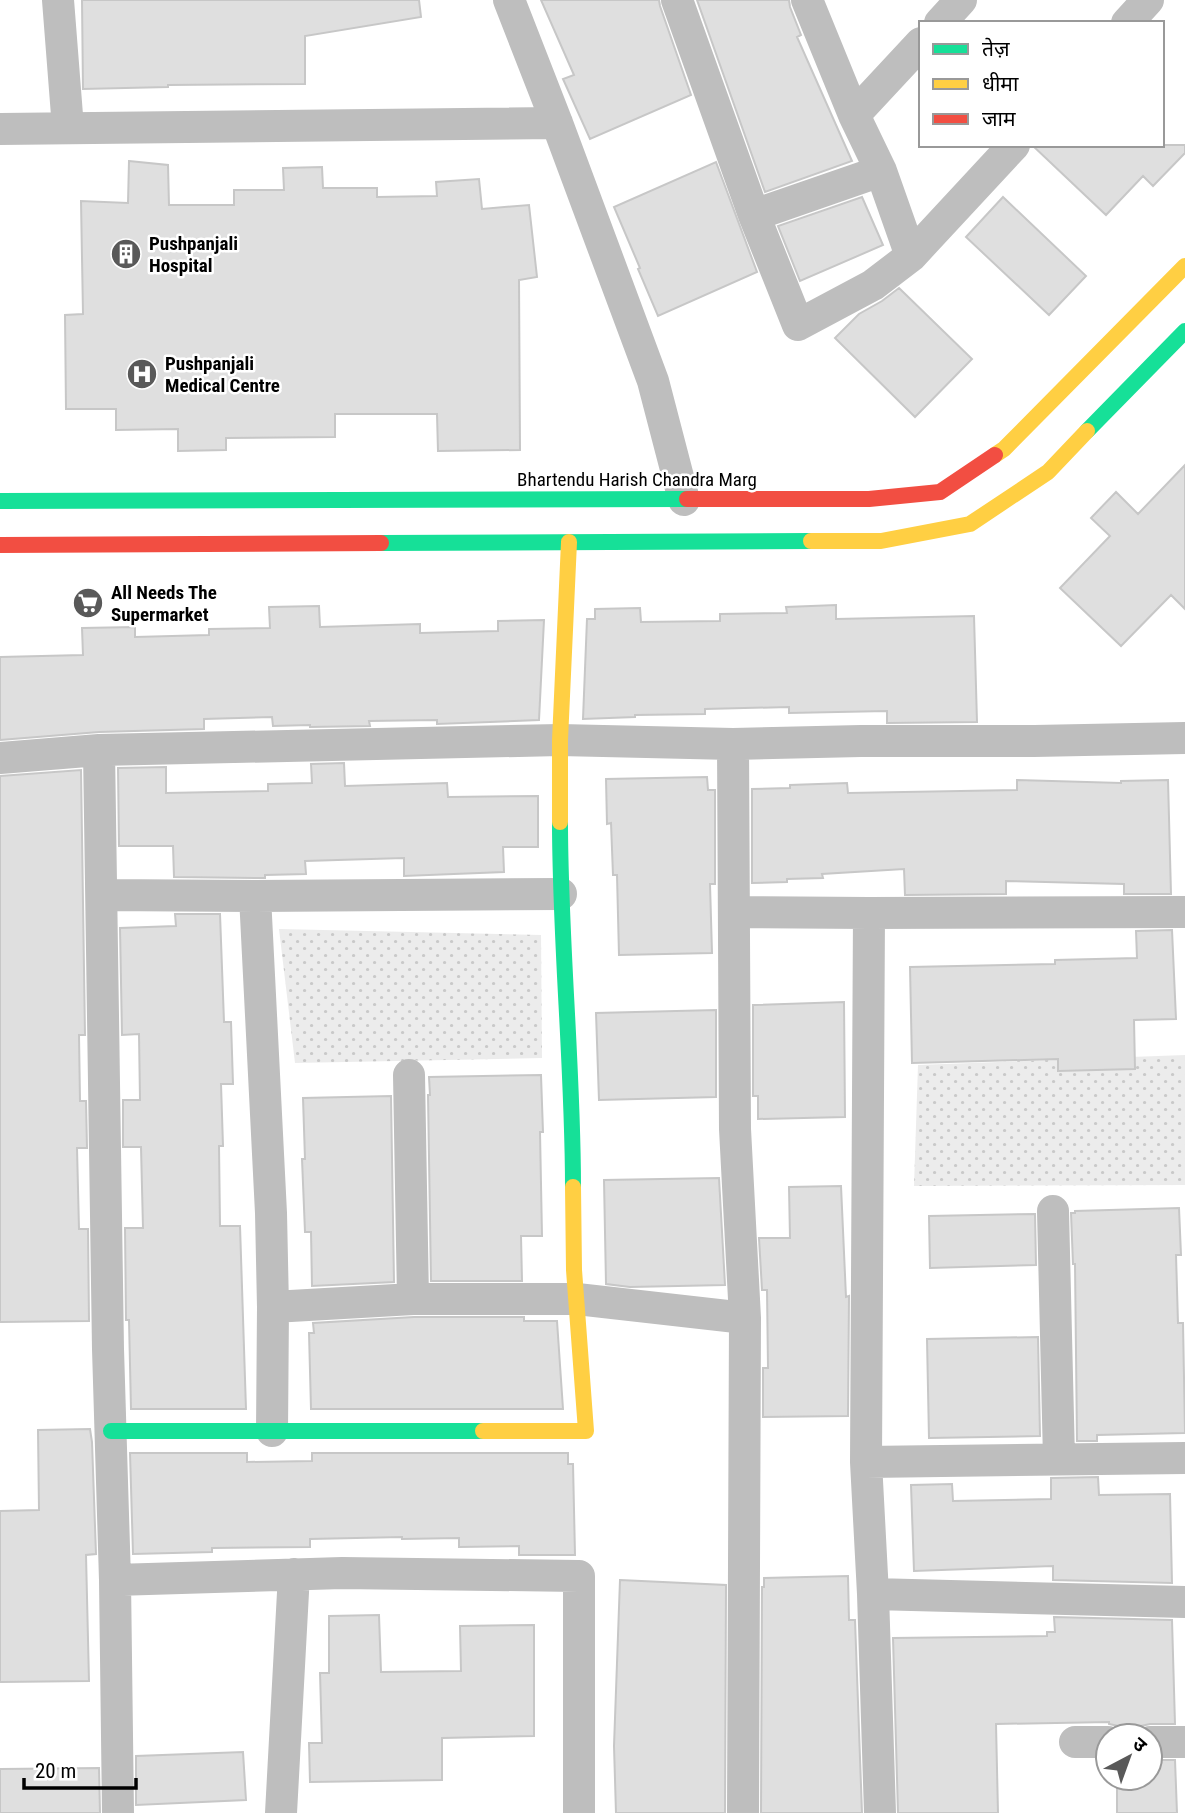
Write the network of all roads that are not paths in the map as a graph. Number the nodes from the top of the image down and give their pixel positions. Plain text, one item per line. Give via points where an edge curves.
1 (58, 0) edge
2 (509, 0) edge
3 (677, 0) edge
4 (807, 0) edge
5 (961, 0) edge
6 (1148, 0) edge
7 (942, 21) edge
8 (1129, 21) edge
9 (919, 45) edge
10 (855, 115) junction
11 (557, 123) junction
12 (68, 128) junction
13 (0, 129) edge
14 (1012, 147) edge
15 (881, 171) junction
16 (754, 215) junction
17 (911, 256) junction
18 (1185, 266) edge
19 (1185, 331) edge
20 (684, 500) junction
21 (0, 501) edge
22 (569, 542) junction
23 (0, 545) edge
24 (1185, 738) edge
25 (560, 740) junction
26 (733, 744) junction
27 (99, 750) junction
28 (0, 758) edge
29 (561, 894) junction
30 (102, 895) junction
31 (255, 896) junction
32 (735, 912) junction
33 (1185, 912) edge
34 (869, 913) junction
35 (409, 1075) dead end
36 (1053, 1211) dead end
37 (413, 1299) junction
38 (578, 1299) junction
39 (273, 1307) junction
40 (746, 1318) junction
41 (111, 1431) junction
42 (272, 1431) junction
43 (1185, 1458) edge
44 (1059, 1459) junction
45 (866, 1462) junction
46 (294, 1574) junction
47 (116, 1580) junction
48 (873, 1594) junction
49 (1185, 1602) edge
50 (1075, 1742) dead end
51 (1094, 1742) edge
52 (1164, 1742) edge
53 (1185, 1742) edge
54 (118, 1813) edge
55 (281, 1813) edge
56 (579, 1813) edge
57 (743, 1813) edge
58 (880, 1813) edge

1 - 12 street
2 - 11 street
3 - 16 street
4 - 10 street
5 - 7 street
6 - 8 street
9 - 10 street
10 - 15 street
11 - 12 street
11 - 20 street via 653,381
12 - 13 street
14 - 17 street
15 - 16 street
15 - 17 street
16 - 17 street via 798,325 873,285
18 - 20 main road, Bhartendu Harish Chandra Marg via 1004,449 940,492 869,499
19 - 22 main road via 1048,472 970,524 881,541
20 - 21 main road, Bhartendu Harish Chandra Marg
22 - 23 main road
22 - 25 main road
24 - 26 street
25 - 26 street
25 - 27 street
25 - 29 main road
26 - 32 street
27 - 28 street
27 - 30 street
29 - 31 street
29 - 38 main road
30 - 31 street
30 - 41 street
31 - 39 street
32 - 34 street
32 - 40 street via 735,1129
33 - 34 street
34 - 45 street
35 - 37 street
36 - 44 street
37 - 38 street
37 - 39 street
38 - 40 street
38 - 42 main road via 586,1431
39 - 42 street
40 - 57 street
41 - 42 main road
41 - 47 street
43 - 44 street
44 - 45 street
45 - 48 street
46 - 47 street
46 - 55 street
46 - 56 street via 579,1576
47 - 54 street
48 - 49 street
48 - 58 street
50 - 51 street
52 - 53 street

